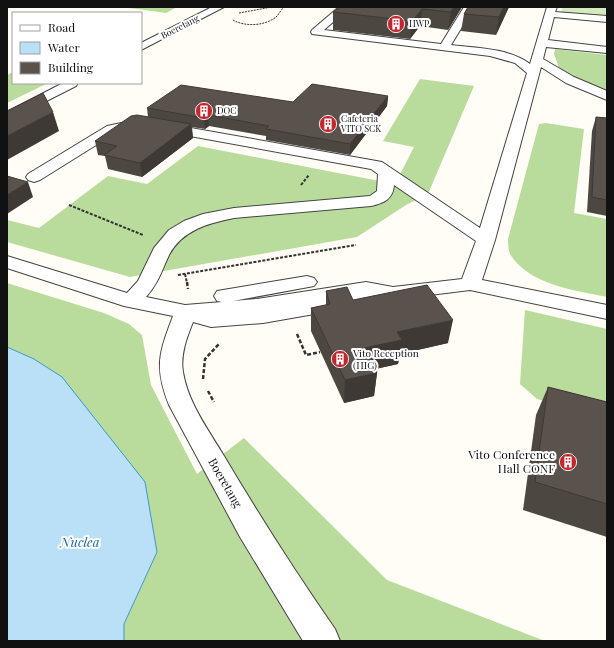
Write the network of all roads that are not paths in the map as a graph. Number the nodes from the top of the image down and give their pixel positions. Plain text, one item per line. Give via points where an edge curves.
1 (219, 7) edge
2 (345, 7) edge
3 (470, 7) edge
4 (552, 10) edge
5 (607, 19) edge
6 (542, 42) junction
7 (142, 46) edge
8 (444, 47) junction
9 (607, 50) edge
10 (535, 66) junction
11 (70, 84) edge
12 (607, 96) edge
13 (7, 117) edge
14 (386, 172) junction
15 (34, 177) dead end
16 (486, 240) junction
17 (7, 262) edge
18 (359, 274) dead end
19 (470, 284) junction
20 (131, 300) junction
21 (185, 312) junction
22 (607, 312) edge
23 (323, 641) edge

1 - 7 street, Boeretang
2 - 8 street via 316,32
3 - 8 street
4 - 5 street
4 - 6 street
6 - 9 street
6 - 10 street
8 - 10 street via 505,56
10 - 12 street
10 - 16 street
11 - 13 street
14 - 15 street via 376,165 140,123 112,128
14 - 16 street
14 - 20 street via 387,190 383,196 371,201 234,213 190,225 167,244 147,284
16 - 19 street
17 - 20 street
18 - 21 street via 215,297
19 - 21 street via 392,294 366,288 257,306
19 - 22 street
20 - 21 street
21 - 23 street, Boeretang via 174,343 171,369 175,391 224,483 281,579

